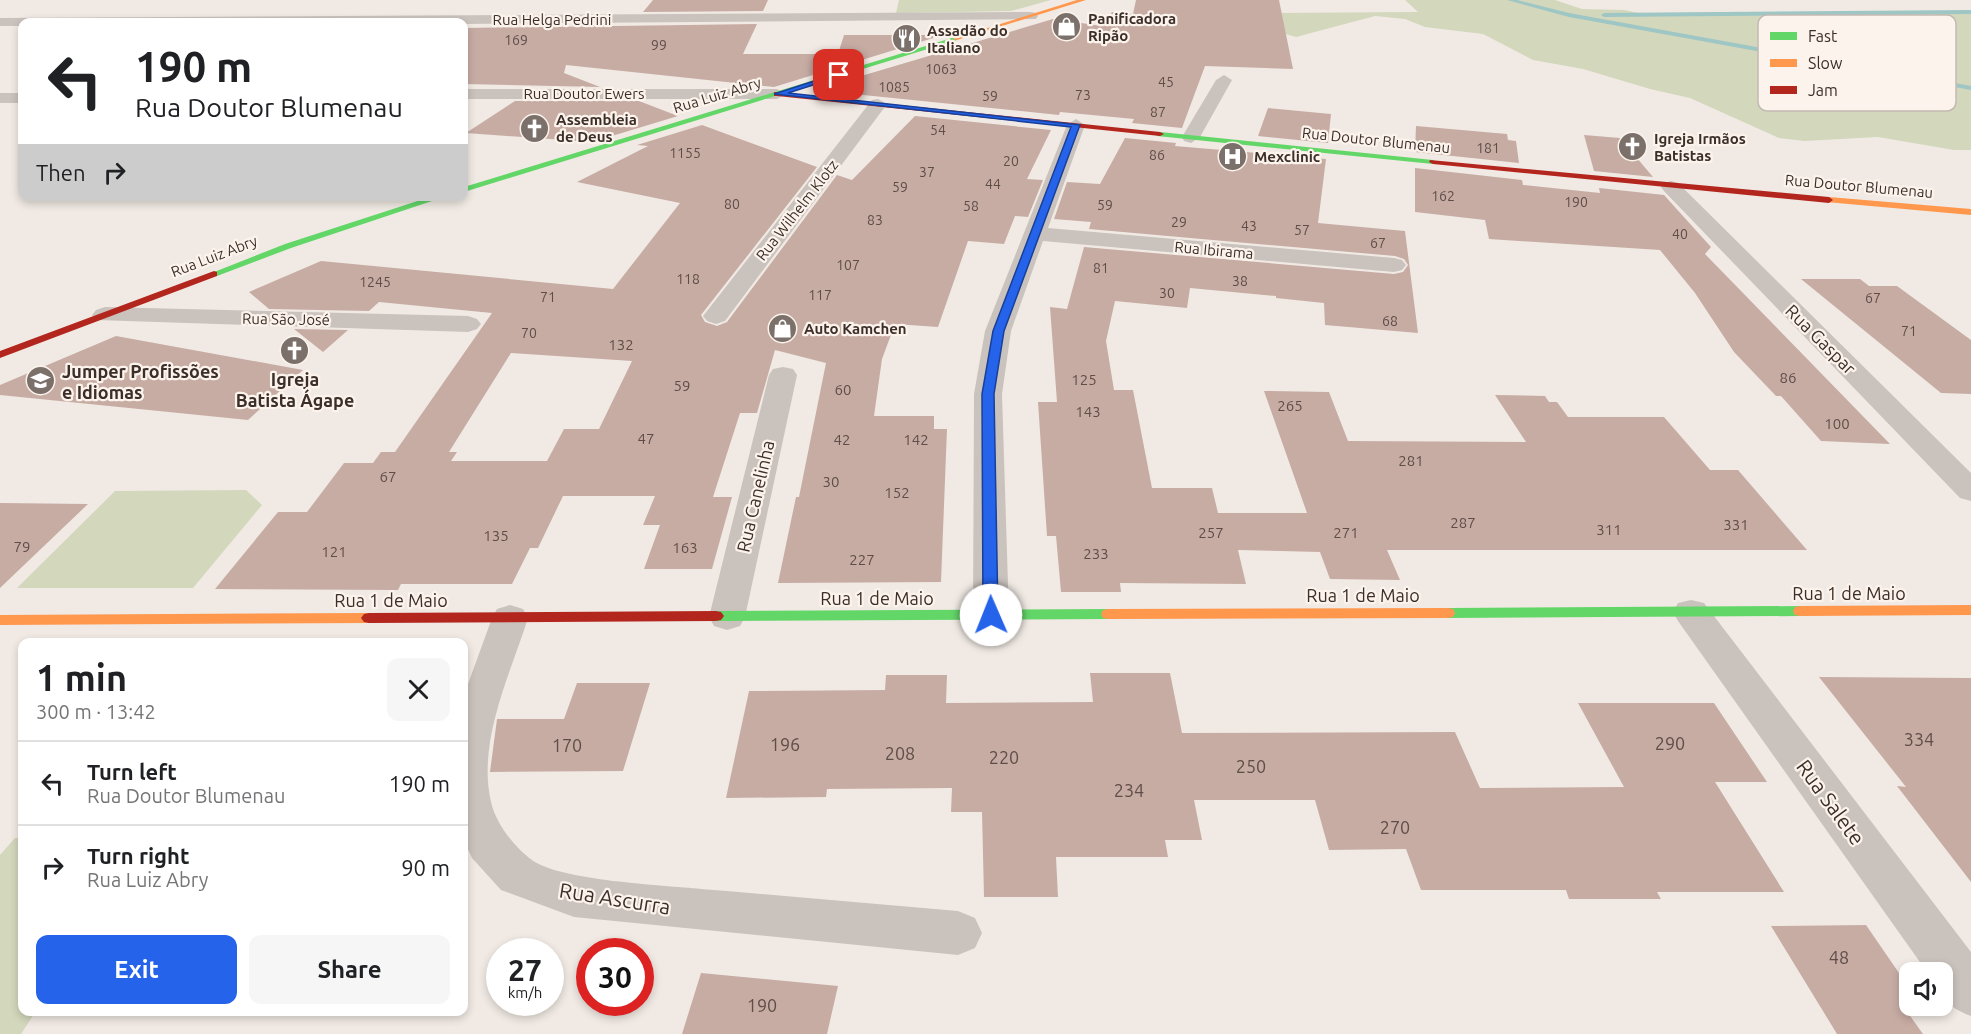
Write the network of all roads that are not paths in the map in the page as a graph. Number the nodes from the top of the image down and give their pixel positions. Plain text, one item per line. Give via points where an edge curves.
1 (1083, 0) edge
2 (1031, 16) junction
3 (468, 19) edge
4 (0, 22) edge
5 (18, 22) edge
6 (1224, 80) dead end
7 (468, 94) edge
8 (777, 94) junction
9 (0, 98) edge
10 (18, 98) edge
11 (878, 104) junction
12 (1076, 125) junction
13 (1191, 137) junction
14 (1671, 187) junction
15 (468, 189) edge
16 (428, 201) edge
17 (1971, 212) edge
18 (1035, 234) junction
19 (1394, 265) dead end
20 (105, 315) junction
21 (716, 316) dead end
22 (468, 324) dead end
23 (0, 355) edge
24 (783, 375) dead end
25 (1971, 491) edge
26 (1971, 610) edge
27 (1691, 612) junction
28 (991, 615) junction
29 (727, 617) junction
30 (510, 618) junction
31 (5, 624) edge
32 (468, 756) edge
33 (468, 782) edge
34 (958, 933) dead end
35 (1971, 992) edge

1 - 2 street, Rua Luiz Abry
2 - 3 street, Rua Helga Pedrini
2 - 8 street, Rua Luiz Abry
4 - 5 street, Rua Helga Pedrini
6 - 13 street
7 - 8 street, Rua Doutor Ewers
8 - 11 street, Rua Doutor Blumenau
8 - 15 street, Rua Luiz Abry
9 - 10 street
11 - 12 street, Rua Doutor Blumenau
11 - 21 street, Rua Wilhelm Klotz
12 - 13 street, Rua Doutor Blumenau
12 - 18 street
13 - 14 street, Rua Doutor Blumenau
14 - 17 street, Rua Doutor Blumenau
14 - 25 street, Rua Gaspar
16 - 20 street, Rua Luiz Abry via 288,246
18 - 19 street, Rua Ibirama
18 - 28 street via 999,331 988,394
20 - 22 street, Rua São José
20 - 23 street, Rua Luiz Abry
24 - 29 street, Rua Canelinha
26 - 27 street, Rua 1 de Maio
27 - 28 street, Rua 1 de Maio
27 - 35 street, Rua Salete
28 - 29 street, Rua 1 de Maio
29 - 30 street, Rua 1 de Maio
30 - 31 street, Rua 1 de Maio
30 - 32 street, Rua Ascurra via 474,722
33 - 34 street, Rua Ascurra via 469,802 488,845 517,876 574,896

